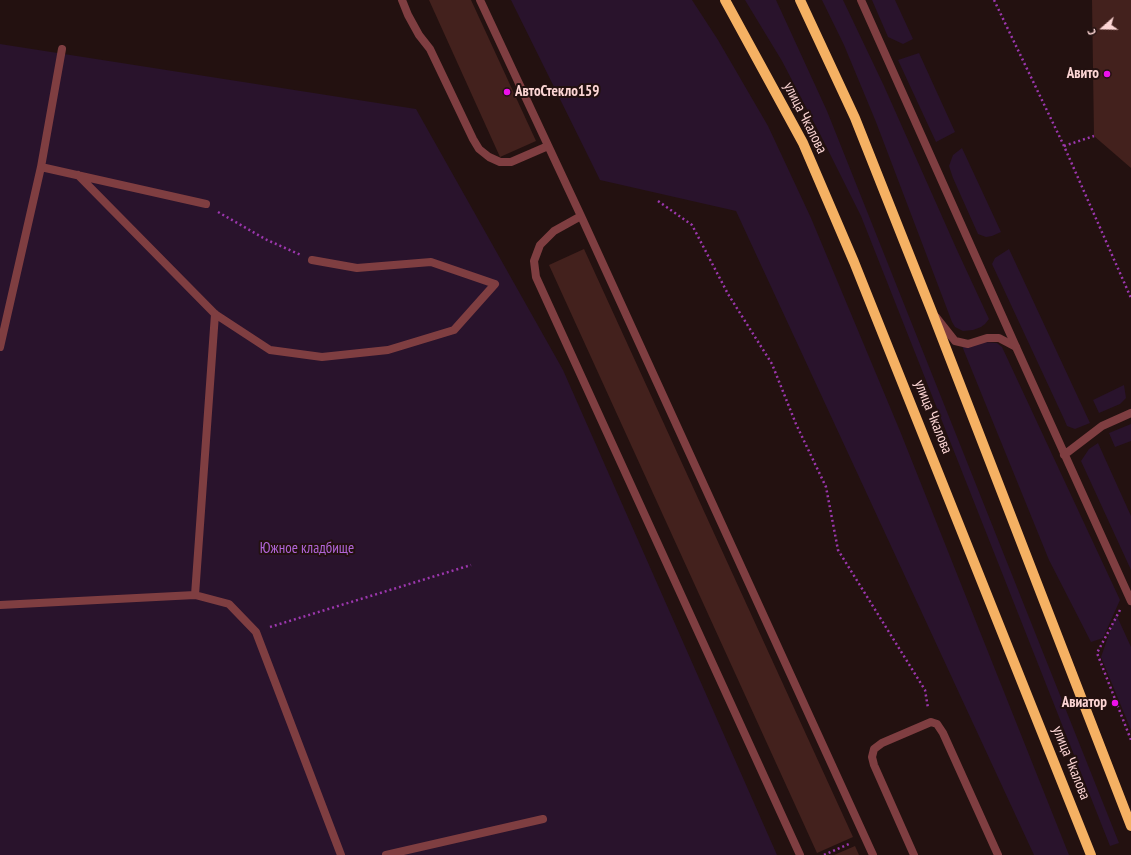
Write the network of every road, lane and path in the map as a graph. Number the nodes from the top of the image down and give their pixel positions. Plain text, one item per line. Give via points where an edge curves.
1 (402, 0) edge
2 (480, 0) edge
3 (725, 0) edge
4 (800, 0) edge
5 (862, 0) edge
6 (994, 0) edge
7 (62, 49) dead end
8 (1094, 136) dead end
9 (548, 146) junction
10 (1064, 146) junction
11 (41, 167) junction
12 (78, 176) junction
13 (658, 201) dead end
14 (206, 204) joint
15 (581, 216) junction
16 (312, 260) joint
17 (1131, 298) edge
18 (932, 312) junction
19 (215, 314) junction
20 (0, 347) edge
21 (1016, 347) junction
22 (1131, 413) edge
23 (1064, 455) junction
24 (471, 565) dead end
25 (195, 595) junction
26 (1131, 601) edge
27 (0, 605) edge
28 (1121, 609) dead end
29 (256, 632) junction
30 (931, 722) junction
31 (1131, 740) edge
32 (543, 819) dead end
33 (1131, 826) edge
34 (865, 837) junction
35 (341, 855) edge
36 (386, 855) edge
37 (800, 855) edge
38 (824, 855) edge
39 (873, 855) edge
40 (914, 855) edge
41 (998, 855) edge
42 (1091, 855) edge

1 - 9 street via 419,35 430,49 479,149 500,162 511,162
2 - 9 street
3 - 42 main road, улица Чкалова via 803,143 854,262
4 - 18 main road via 855,118
5 - 21 street
6 - 10 path
7 - 11 street
8 - 10 path
9 - 15 street
10 - 17 path
11 - 12 street
11 - 20 street
12 - 14 street
12 - 19 street
13 - 30 path via 692,225 728,294 772,364 796,424 826,487 838,550 925,690
14 - 16 path via 267,240
15 - 34 street
15 - 37 street via 554,231 540,245 534,261 536,277
16 - 19 street via 357,268 431,262 495,284 454,330 388,350 366,353 322,357 270,350
18 - 21 street via 955,341 968,344 987,338 999,338
18 - 33 main road
19 - 25 street
21 - 23 street
22 - 23 street via 1102,426
23 - 26 street
24 - 29 path
25 - 27 street
25 - 29 street via 229,604
28 - 31 path via 1097,653
29 - 35 street
30 - 40 street via 882,743 874,749 872,757
30 - 41 street via 937,724 943,733
32 - 36 street
34 - 38 path
34 - 39 street

